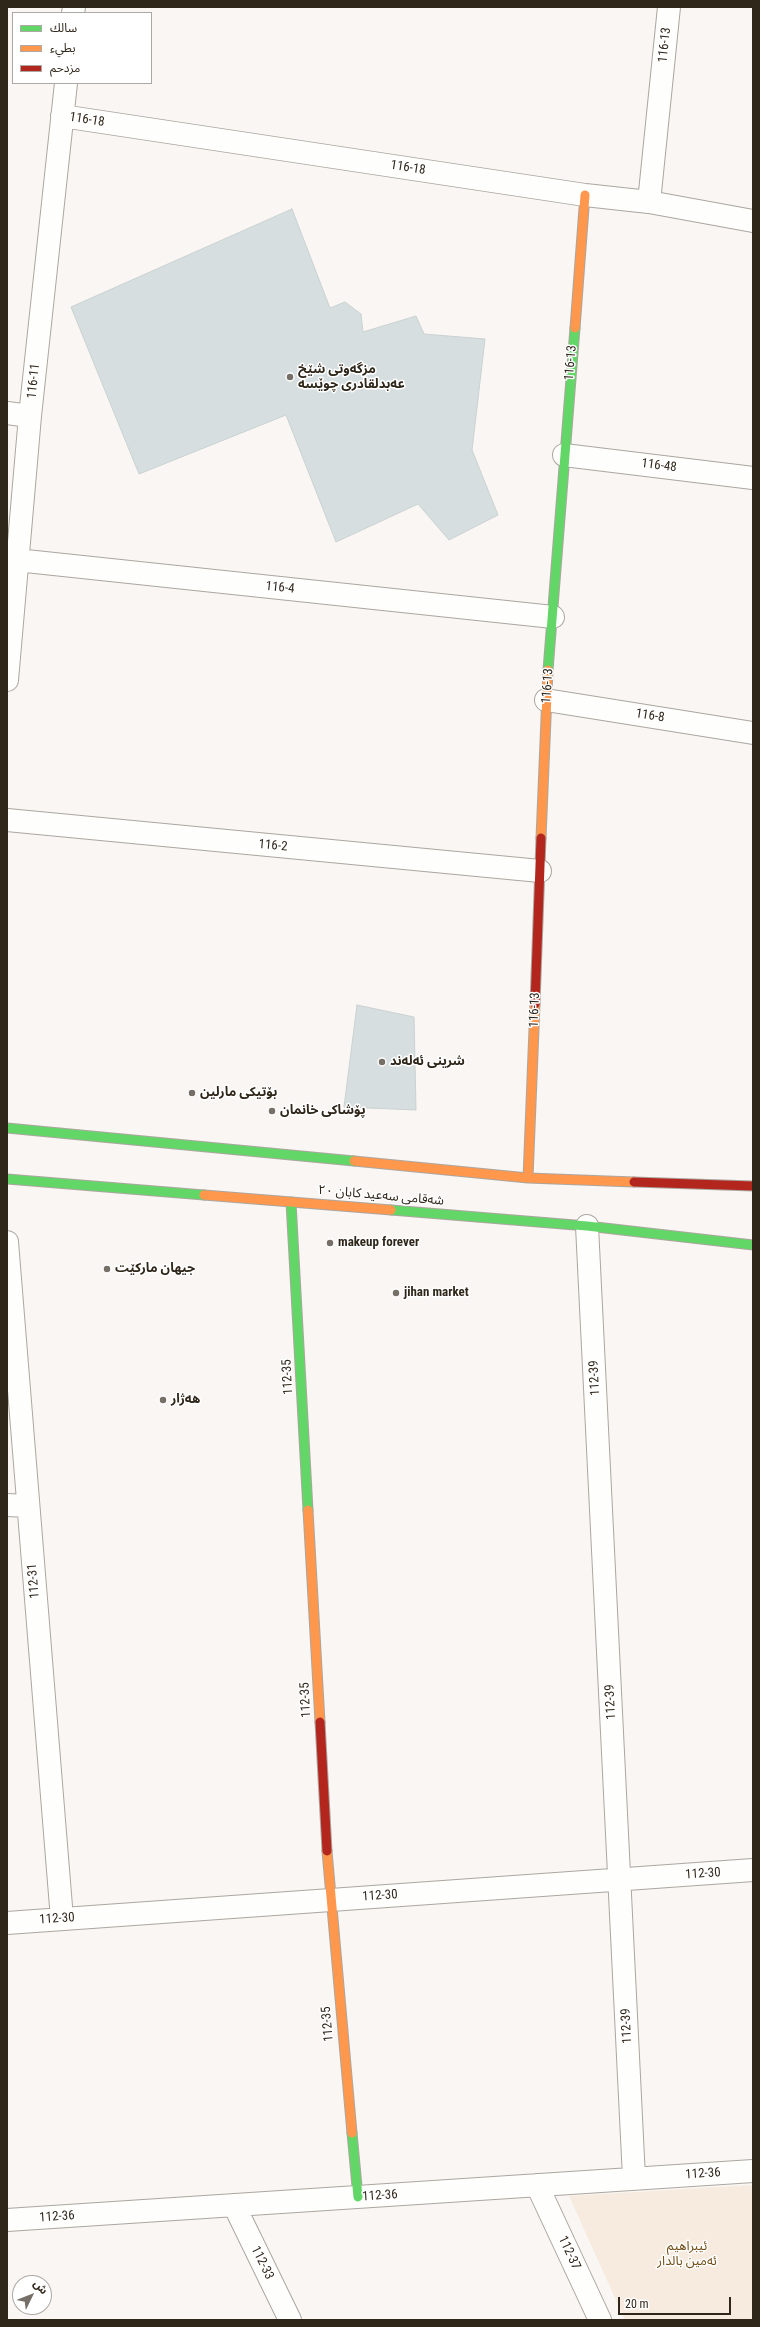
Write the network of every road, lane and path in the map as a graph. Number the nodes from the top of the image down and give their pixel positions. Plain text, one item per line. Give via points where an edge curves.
1 (669, 7) edge
2 (66, 84) edge
3 (62, 116) junction
4 (585, 195) junction
5 (649, 202) junction
6 (753, 221) edge
7 (7, 413) edge
8 (30, 416) junction
9 (564, 455) junction
10 (753, 478) edge
11 (13, 559) edge
12 (553, 617) junction
13 (7, 680) edge
14 (546, 700) junction
15 (753, 733) edge
16 (7, 820) edge
17 (540, 871) junction
18 (7, 1128) edge
19 (528, 1178) junction
20 (7, 1179) edge
21 (753, 1186) edge
22 (291, 1202) junction
23 (587, 1226) junction
24 (7, 1242) edge
25 (753, 1245) edge
26 (7, 1505) edge
27 (28, 1506) junction
28 (753, 1870) edge
29 (620, 1879) junction
30 (330, 1900) junction
31 (62, 1919) junction
32 (7, 1923) edge
33 (753, 2170) edge
34 (634, 2178) junction
35 (537, 2185) junction
36 (358, 2197) junction
37 (234, 2205) junction
38 (7, 2220) edge
39 (290, 2320) edge
40 (600, 2320) edge

1 - 5 street, 116-13
2 - 3 street, 116-11
3 - 4 street, 116-18
3 - 8 street, 116-11
4 - 5 street, 116-18
4 - 9 street, 116-13
5 - 6 street, 116-18
7 - 8 street
8 - 11 street, 116-11
9 - 10 street, 116-48
9 - 12 street, 116-13
11 - 12 street, 116-4
11 - 13 street, 116-11
12 - 14 street, 116-13
14 - 15 street, 116-8
14 - 17 street, 116-13
16 - 17 street, 116-2
17 - 19 street, 116-13
18 - 19 street
19 - 21 street
20 - 22 street, شەقامی سەعید کابان ٢٠
22 - 23 street, شەقامی سەعید کابان ٢٠
22 - 30 street, 112-35
23 - 25 street, شەقامی سەعید کابان ٢٠
23 - 29 street, 112-39
24 - 27 street, 112-31
26 - 27 street
27 - 31 street, 112-31
28 - 29 street, 112-30
29 - 30 street, 112-30
29 - 34 street, 112-39
30 - 31 street, 112-30
30 - 36 street, 112-35
31 - 32 street, 112-30
33 - 34 street, 112-36
34 - 35 street, 112-36
35 - 36 street, 112-36
35 - 40 street, 112-37
36 - 37 street, 112-36
37 - 38 street, 112-36
37 - 39 street, 112-33

